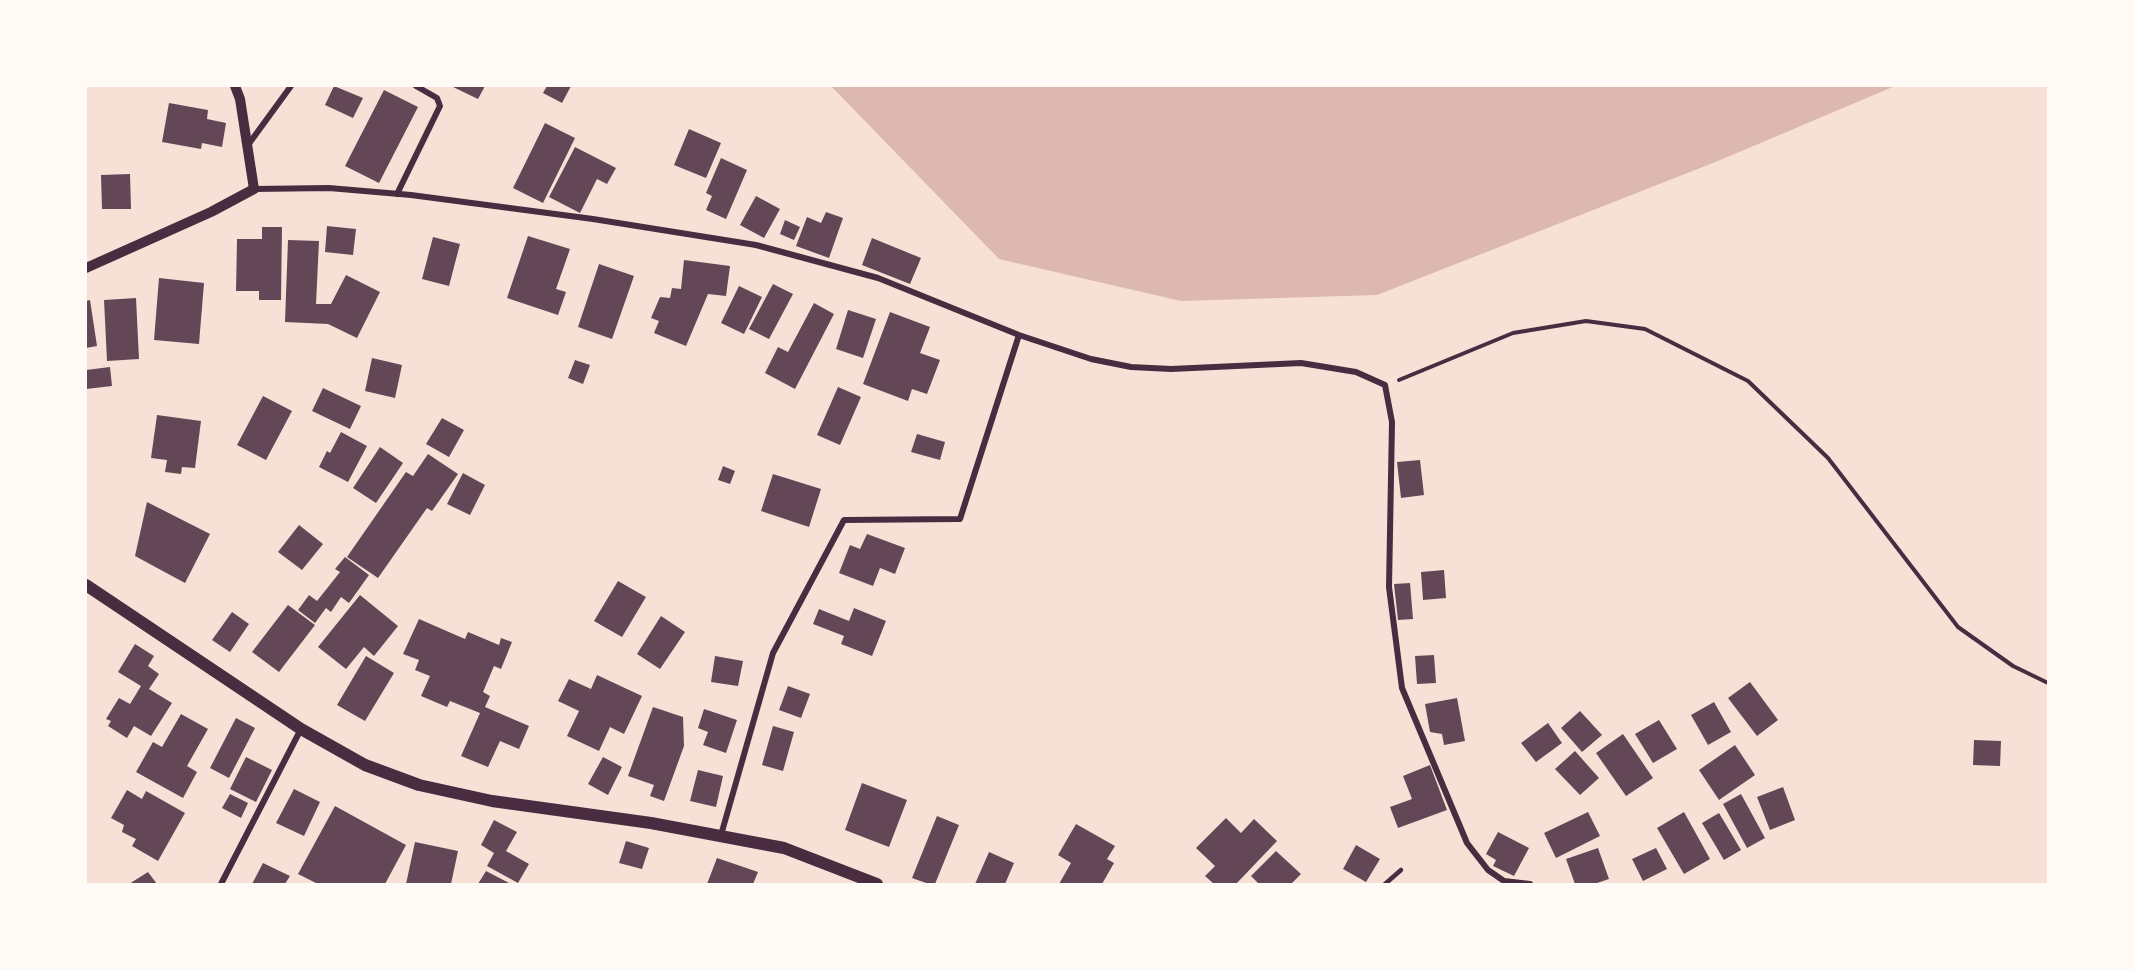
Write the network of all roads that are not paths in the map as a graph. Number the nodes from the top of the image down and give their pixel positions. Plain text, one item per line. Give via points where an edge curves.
1 (235, 86) edge
2 (291, 86) edge
3 (416, 86) edge
4 (247, 146) junction
5 (254, 189) junction
6 (397, 194) junction
7 (86, 268) edge
8 (1019, 335) junction
9 (86, 585) edge
10 (301, 729) junction
11 (721, 835) junction
12 (1401, 870) dead end
13 (221, 885) edge
14 (878, 885) edge
15 (1385, 885) edge
16 (1530, 885) edge

1 - 4 street
2 - 4 street
3 - 6 street via 437,98 440,106
4 - 5 street
5 - 6 street via 329,188
5 - 7 street
6 - 8 street via 756,244 878,278
8 - 11 street via 960,519 844,520 773,653
8 - 16 street via 1091,359 1131,367 1193,369 1301,363 1356,372 1385,385 1392,422 1389,587 1402,688 1467,843 1488,870 1504,881
9 - 10 main road
10 - 11 main road via 365,765 419,785 492,801
10 - 13 street
11 - 14 main road via 784,848
12 - 15 lane

